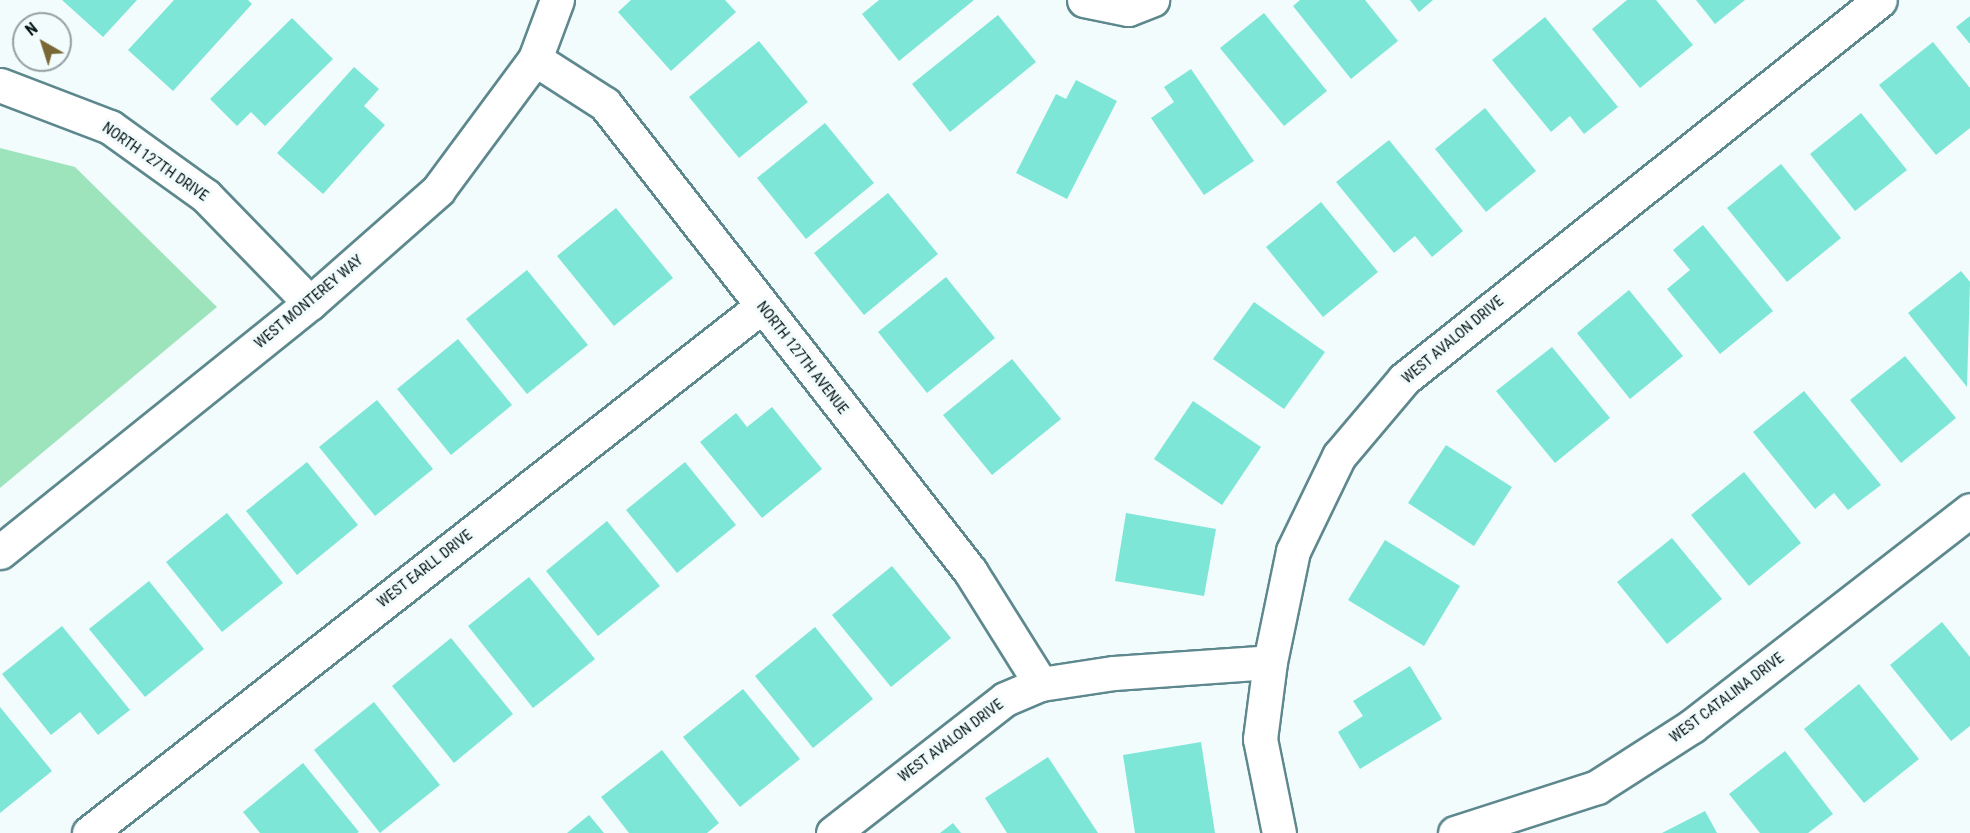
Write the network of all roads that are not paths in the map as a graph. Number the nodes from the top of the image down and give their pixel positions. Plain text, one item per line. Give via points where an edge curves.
1 (557, 0) edge
2 (1084, 0) edge
3 (1880, 0) edge
4 (1140, 4) edge
5 (535, 59) junction
6 (0, 85) edge
7 (310, 303) junction
8 (762, 306) junction
9 (1970, 510) edge
10 (0, 552) edge
11 (1270, 662) junction
12 (1041, 684) junction
13 (89, 833) edge
14 (832, 833) edge
15 (1279, 833) edge
16 (1455, 833) edge

1 - 5 street, WEST MONTEREY WAY
2 - 4 street
3 - 11 street, WEST AVALON DRIVE via 1404,379 1340,456 1293,551
5 - 7 street, WEST MONTEREY WAY via 438,190
5 - 8 street, NORTH 127TH AVENUE via 605,104
6 - 7 street, NORTH 127TH DRIVE via 110,127 206,196
7 - 10 street, WEST MONTEREY WAY
8 - 12 street, NORTH 127TH AVENUE via 970,571
8 - 13 street, WEST EARLL DRIVE
9 - 16 street, WEST CATALINA DRIVE via 1692,726 1607,780 1507,819
11 - 12 street, WEST AVALON DRIVE via 1114,673
11 - 15 street via 1260,739
12 - 14 street, WEST AVALON DRIVE via 1005,699

